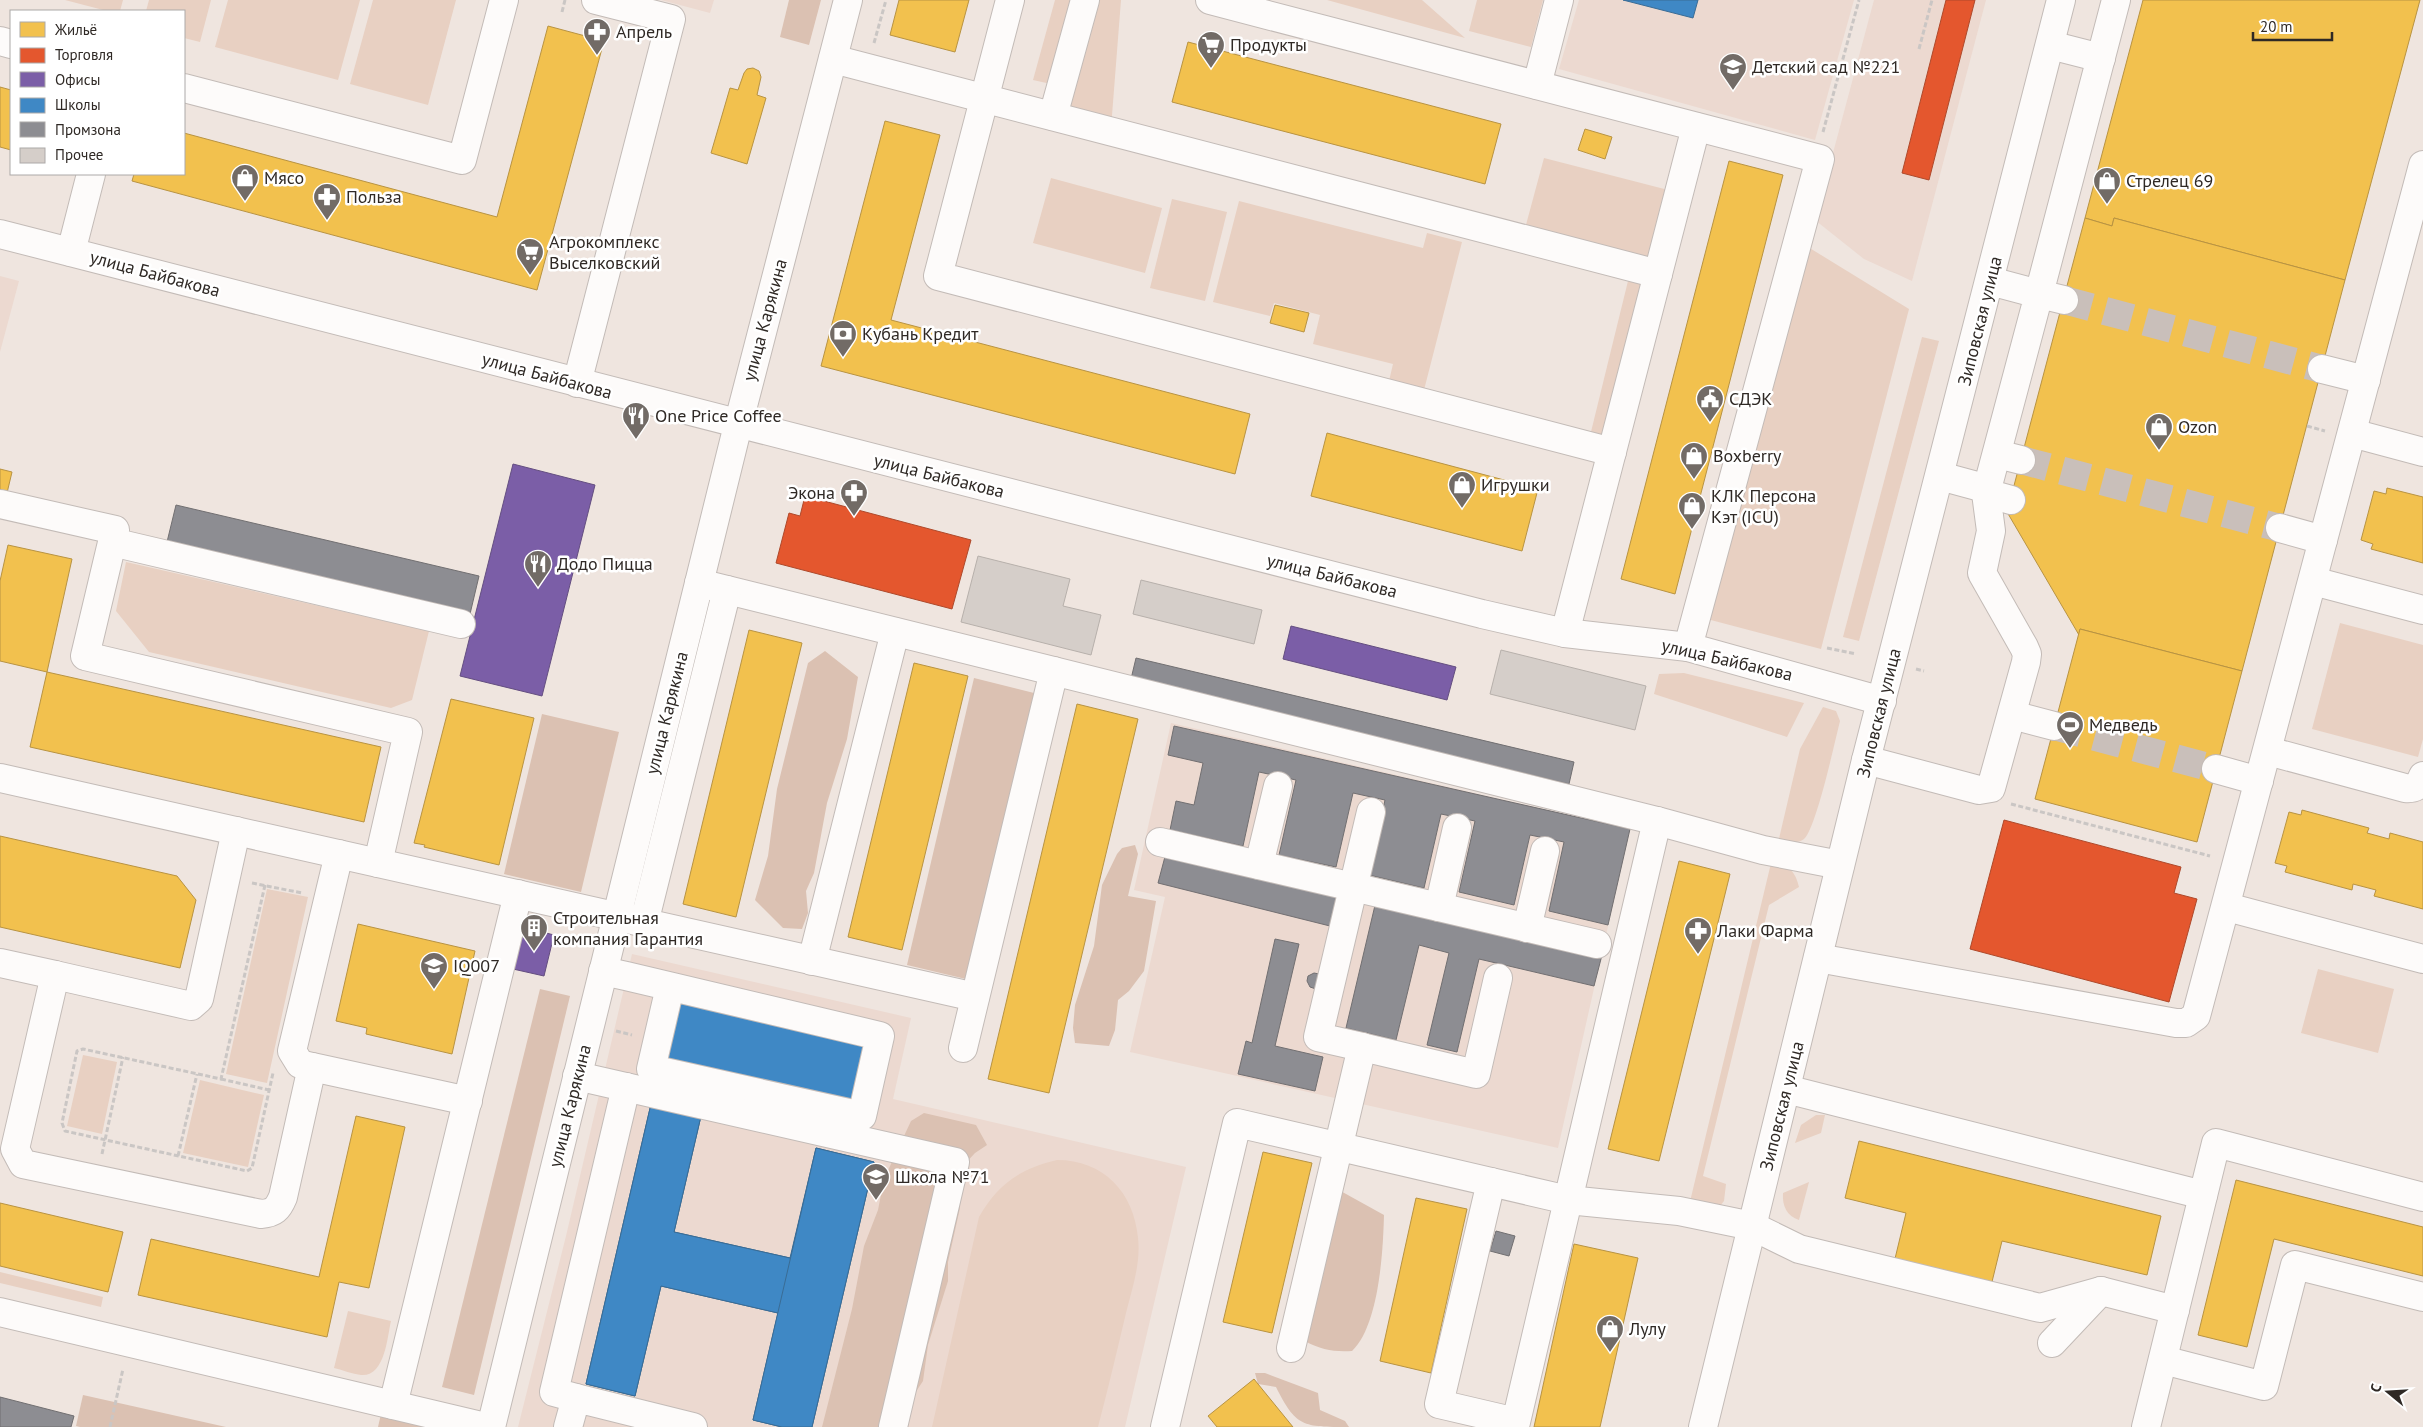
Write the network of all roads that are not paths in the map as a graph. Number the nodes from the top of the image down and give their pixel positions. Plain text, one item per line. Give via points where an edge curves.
1 (504, 0) edge
2 (596, 0) edge
3 (848, 0) edge
4 (1010, 0) edge
5 (1085, 0) edge
6 (1210, 0) edge
7 (1560, 0) edge
8 (2061, 0) edge
9 (2116, 0) edge
10 (2050, 45) junction
11 (2101, 58) junction
12 (833, 59) junction
13 (1537, 85) junction
14 (185, 88) edge
15 (984, 98) junction
16 (1053, 116) junction
17 (1696, 127) junction
18 (2423, 165) edge
19 (91, 175) edge
20 (0, 234) edge
21 (71, 252) junction
22 (1658, 274) junction
23 (1990, 281) junction
24 (2051, 297) junction
25 (2322, 369) tunnel mouth
26 (2366, 380) junction
27 (577, 383) junction
28 (738, 425) junction
29 (2352, 433) junction
30 (1612, 452) junction
31 (2423, 452) edge
32 (1940, 476) junction
33 (1995, 494) junction
34 (0, 504) edge
35 (2280, 528) tunnel mouth
36 (2324, 540) junction
37 (112, 542) junction
38 (2313, 580) junction
39 (699, 583) junction
40 (727, 590) junction
41 (2423, 610) edge
42 (461, 624) dead end
43 (895, 632) junction
44 (1564, 633) junction
45 (1688, 647) junction
46 (1054, 671) junction
47 (1882, 701) junction
48 (2012, 715) junction
49 (2054, 726) tunnel mouth
50 (2268, 752) junction
51 (1866, 760) junction
52 (2216, 770) tunnel mouth
53 (2423, 776) edge
54 (0, 778) edge
55 (2260, 781) junction
56 (1278, 786) dead end
57 (1371, 812) dead end
58 (1657, 821) junction
59 (1457, 828) dead end
60 (236, 831) junction
61 (1160, 842) dead end
62 (1545, 851) dead end
63 (339, 854) junction
64 (378, 863) junction
65 (1259, 865) junction
66 (1840, 865) junction
67 (1354, 887) junction
68 (518, 894) junction
69 (2226, 906) junction
70 (1439, 907) junction
71 (617, 916) junction
72 (644, 923) junction
73 (1527, 928) junction
74 (1597, 944) dead end
75 (1818, 958) junction
76 (2423, 958) edge
77 (812, 960) junction
78 (0, 963) edge
79 (603, 971) junction
80 (55, 975) junction
81 (1498, 978) dead end
82 (670, 987) junction
83 (975, 997) junction
84 (1362, 1047) junction
85 (963, 1048) dead end
86 (312, 1067) junction
87 (577, 1076) junction
88 (626, 1087) junction
89 (1786, 1088) junction
90 (468, 1101) junction
91 (1339, 1146) junction
92 (1491, 1182) junction
93 (2203, 1194) junction
94 (2423, 1197) edge
95 (1568, 1200) junction
96 (1752, 1226) junction
97 (2101, 1291) junction
98 (2423, 1297) edge
99 (2175, 1310) junction
100 (0, 1312) edge
101 (2052, 1343) dead end
102 (1291, 1348) dead end
103 (2162, 1360) junction
104 (576, 1398) junction
105 (393, 1405) junction
106 (486, 1427) edge
107 (491, 1427) edge
108 (568, 1427) edge
109 (693, 1427) edge
110 (893, 1427) edge
111 (1165, 1427) edge
112 (1703, 1427) edge
113 (2146, 1427) edge

1 - 14 street via 462,160
2 - 27 street via 671,19
3 - 12 street, улица Карякина
4 - 15 street
5 - 16 street
6 - 13 street
7 - 13 street
8 - 10 street, Зиповская улица
9 - 11 street
10 - 11 street
10 - 23 street, Зиповская улица
11 - 24 street
12 - 15 street
12 - 28 street, улица Карякина
13 - 17 street
15 - 16 street
15 - 30 street via 938,276
16 - 22 street
17 - 22 street
17 - 45 street via 1820,159
18 - 26 street
19 - 21 street
20 - 21 street, улица Байбакова
21 - 27 street, улица Байбакова
22 - 30 street
23 - 24 street
23 - 32 street, Зиповская улица
24 - 33 street via 2009,457
25 - 26 street
26 - 29 street
27 - 28 street, улица Байбакова
28 - 39 street, улица Карякина
28 - 44 street, улица Байбакова
29 - 31 street
29 - 36 street
30 - 44 street
32 - 33 street
32 - 47 street, Зиповская улица
33 - 48 street via 1982,573 2027,654
34 - 37 street via 115,530
35 - 36 street
36 - 38 street
37 - 42 street
37 - 64 street via 85,656 408,732
38 - 41 street
38 - 50 street
39 - 40 street
39 - 71 street, улица Карякина
40 - 43 street
40 - 72 street
43 - 46 street
43 - 77 street
44 - 45 street, улица Байбакова
45 - 47 street, улица Байбакова
46 - 58 street
46 - 83 street
47 - 51 street, Зиповская улица
48 - 49 street
48 - 51 street via 1991,788 1984,790
50 - 53 street via 2405,788 2412,789 2420,784
50 - 55 street
51 - 66 street, Зиповская улица
52 - 55 street
54 - 60 street
55 - 69 street
56 - 65 street
57 - 67 street
58 - 66 street via 1762,850
58 - 95 street
59 - 70 street
60 - 63 street
60 - 80 street via 199,999 191,1006
61 - 65 street
62 - 73 street
63 - 64 street
63 - 86 street via 292,1051 300,1064
64 - 68 street
65 - 67 street
66 - 75 street, Зиповская улица
67 - 70 street
67 - 84 street via 1318,1037
68 - 71 street
68 - 90 street
69 - 75 street via 2196,1016 2186,1023
69 - 76 street
70 - 73 street
71 - 72 street
71 - 79 street, улица Карякина
72 - 77 street
73 - 74 street
75 - 89 street, Зиповская улица
77 - 83 street
78 - 80 street
79 - 82 street
79 - 87 street, улица Карякина
80 - 86 street via 15,1149 23,1164 261,1214 270,1213 278,1208 283,1197
81 - 84 street via 1476,1074
82 - 82 street via 880,1036 862,1116 651,1069
83 - 85 street
84 - 91 street
86 - 90 street
87 - 88 street
87 - 107 street, улица Карякина
88 - 104 street via 554,1392
88 - 110 street via 955,1162
89 - 93 street
89 - 96 street, Зиповская улица
90 - 105 street
91 - 92 street
91 - 102 street
91 - 111 street via 1237,1123
92 - 95 street
92 - 95 street via 1440,1404 1516,1422
93 - 94 street via 2216,1143
93 - 99 street
95 - 96 street via 1679,1211
96 - 97 street via 1799,1249 2040,1308
96 - 112 street, Зиповская улица
97 - 99 street
97 - 101 street
98 - 103 street via 2295,1265 2264,1386
99 - 103 street
100 - 105 street
103 - 113 street
104 - 108 street
104 - 109 street
105 - 106 street

